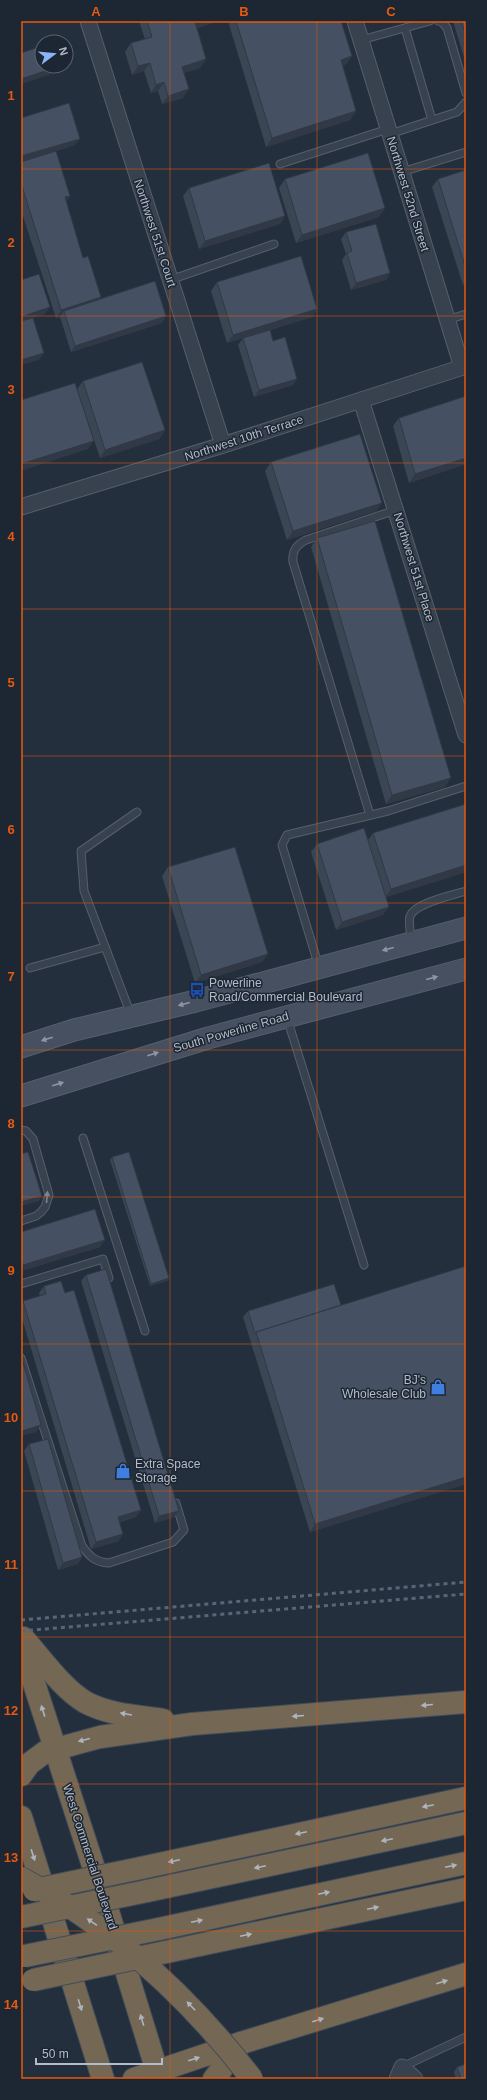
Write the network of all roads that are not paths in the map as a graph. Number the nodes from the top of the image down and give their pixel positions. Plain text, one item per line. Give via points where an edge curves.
1 (88, 21) edge
2 (355, 21) edge
3 (430, 21) edge
4 (438, 21) edge
5 (404, 28) junction
6 (361, 40) junction
7 (466, 93) edge
8 (466, 102) edge
9 (432, 120) junction
10 (389, 131) junction
11 (466, 152) edge
12 (280, 164) dead end
13 (402, 172) junction
14 (274, 244) dead end
15 (170, 280) junction
16 (466, 314) edge
17 (448, 320) junction
18 (464, 366) edge
19 (361, 400) junction
20 (223, 445) junction
21 (21, 507) edge
22 (396, 510) junction
23 (466, 735) edge
24 (466, 786) edge
25 (137, 812) dead end
26 (370, 815) junction
27 (466, 891) edge
28 (466, 928) edge
29 (411, 943) junction
30 (105, 947) junction
31 (319, 967) junction
32 (30, 968) dead end
33 (466, 969) edge
34 (286, 1016) junction
35 (132, 1017) junction
36 (21, 1047) edge
37 (21, 1096) edge
38 (21, 1130) edge
39 (83, 1138) dead end
40 (21, 1221) edge
41 (364, 1265) dead end
42 (21, 1284) edge
43 (112, 1289) edge
44 (146, 1331) dead end
45 (21, 1358) edge
46 (173, 1492) edge
47 (21, 1636) edge
48 (21, 1643) edge
49 (466, 1702) edge
50 (192, 1724) junction
51 (54, 1748) junction
52 (21, 1775) edge
53 (466, 1798) edge
54 (21, 1817) edge
55 (466, 1824) edge
56 (466, 1863) edge
57 (21, 1878) edge
58 (466, 1889) edge
59 (21, 1893) edge
60 (21, 1917) edge
61 (23, 1957) edge
62 (466, 1974) edge
63 (27, 1982) edge
64 (466, 2037) edge
65 (241, 2043) junction
66 (157, 2071) junction
67 (400, 2073) edge
68 (103, 2079) edge
69 (134, 2079) edge
70 (214, 2079) edge
71 (252, 2079) edge
72 (415, 2079) edge

1 - 15 street, Northwest 51st Court
2 - 6 street, Northwest 52nd Street
3 - 5 lane
4 - 7 lane via 447,28
5 - 6 lane
5 - 9 lane
6 - 10 street, Northwest 52nd Street
8 - 9 lane via 457,112
9 - 10 lane
10 - 12 lane
10 - 13 street, Northwest 52nd Street
11 - 13 lane
13 - 17 street, Northwest 52nd Street
14 - 15 lane
15 - 20 street, Northwest 51st Court
16 - 17 lane
17 - 18 street, Northwest 52nd Street
18 - 19 street, Northwest 10th Terrace
19 - 20 street, Northwest 10th Terrace
19 - 22 street, Northwest 51st Place
20 - 21 street, Northwest 10th Terrace
22 - 23 street, Northwest 51st Place
22 - 26 lane via 306,540 295,547 292,554
24 - 26 lane
25 - 30 lane via 81,850 84,891
26 - 31 lane via 287,835 282,845
27 - 29 lane via 421,905 414,910 410,916
28 - 29 main road
29 -> 31 main road
30 - 32 lane
30 - 35 lane
31 -> 35 main road
34 -> 33 main road, South Powerline Road
37 -> 34 main road, South Powerline Road
34 - 41 lane
35 -> 36 main road via 74,1030
40 -> 38 lane via 42,1212 49,1195 33,1139 26,1131
39 - 44 lane
42 - 43 lane via 103,1259
45 - 46 lane via 82,1546 89,1556 98,1562 109,1563 173,1542 184,1530
50 -> 47 highway via 122,1714 86,1702 64,1685
51 -> 48 highway, West Commercial Boulevard
49 -> 50 highway
50 -> 51 highway via 100,1737
51 - 52 highway via 36,1757
66 -> 51 highway, West Commercial Boulevard
53 -> 59 highway, bridge
54 -> 68 highway
55 -> 60 highway, bridge
61 -> 56 highway, bridge
71 -> 57 highway, bridge via 191,2007 135,1954 66,1904
63 -> 58 highway, bridge
65 -> 62 highway
64 - 67 lane
66 -> 65 highway
65 - 70 highway
66 - 69 highway
67 - 72 street

